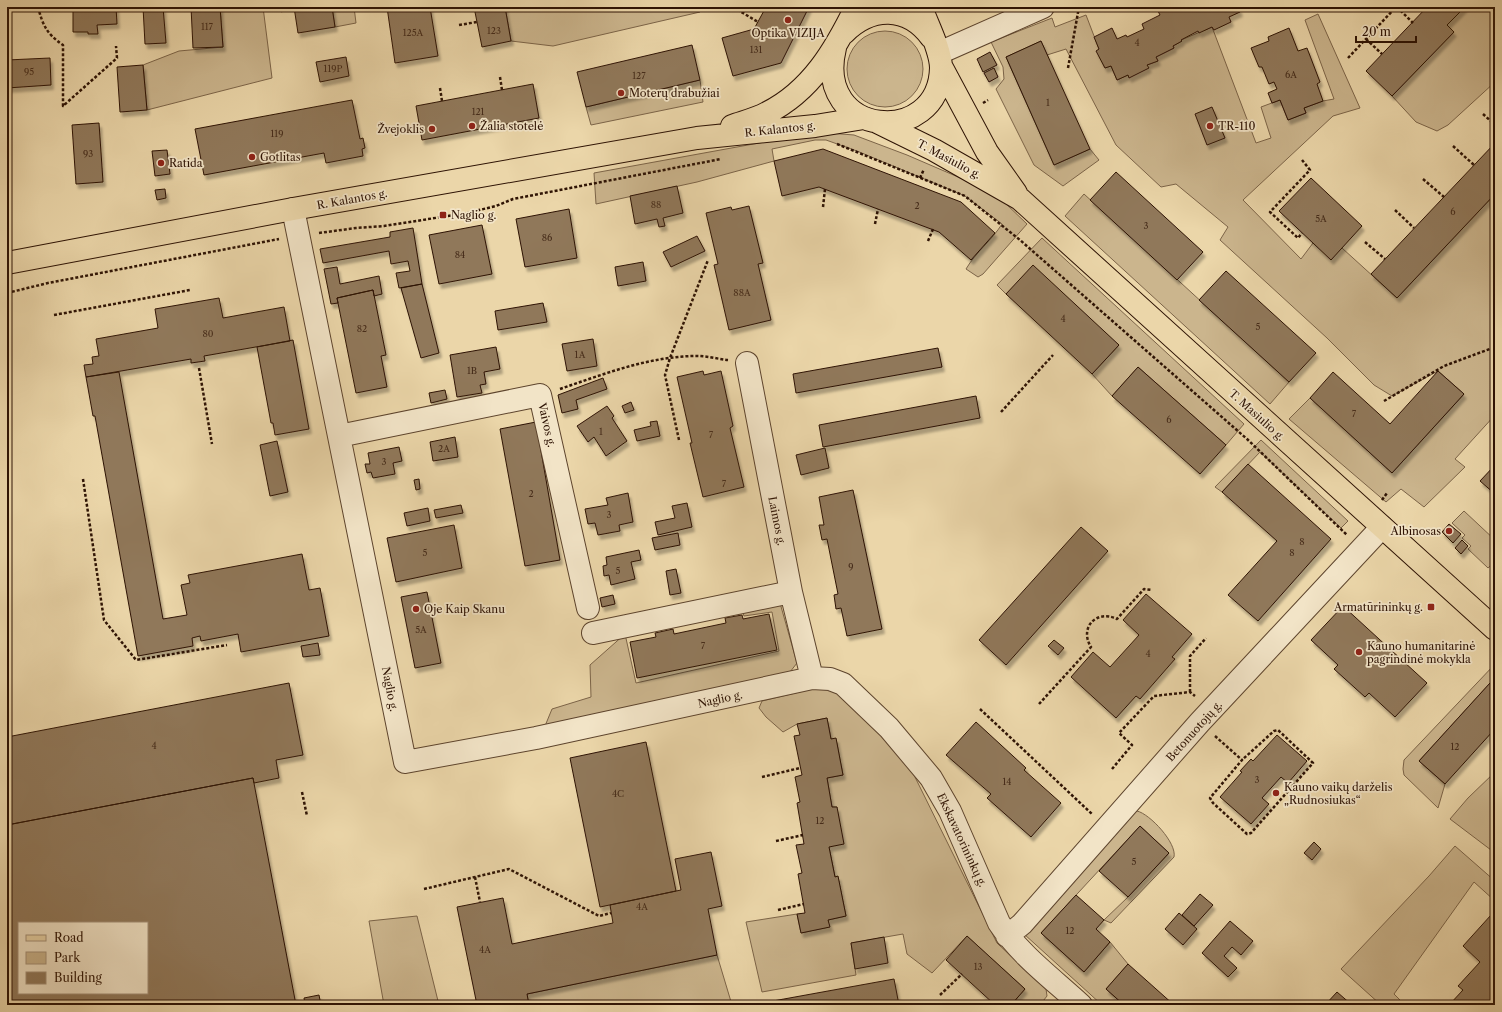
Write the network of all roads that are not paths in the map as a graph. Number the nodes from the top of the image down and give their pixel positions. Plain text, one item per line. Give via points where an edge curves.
1 (856, 7) edge
2 (921, 7) edge
3 (1043, 7) edge
4 (839, 41) junction
5 (938, 53) junction
6 (870, 120) junction
7 (697, 138) junction
8 (1020, 199) junction
9 (294, 209) junction
10 (7, 263) edge
11 (747, 363) road end
12 (339, 436) junction
13 (1382, 527) junction
14 (791, 592) junction
15 (588, 608) dead end
16 (1495, 629) edge
17 (593, 633) dead end
18 (812, 678) junction
19 (1007, 936) junction
20 (1081, 1005) edge

1 - 4 main road, R. Kalantos g.
2 - 5 main road, R. Kalantos g.
3 - 5 street
4 - 5 main road, R. Kalantos g. via 852,25 864,18 890,13 915,21 925,30
4 - 6 main road, R. Kalantos g. via 831,62 835,89 852,111
4 - 7 main road, R. Kalantos g. via 800,92 766,114
5 - 6 main road, R. Kalantos g. via 940,80 935,93 922,109 904,120 890,123
5 - 8 main road, T. Masiulio g. via 987,152
6 - 7 main road, R. Kalantos g.
6 - 8 main road, T. Masiulio g. via 934,150
7 - 9 main road, R. Kalantos g.
8 - 13 main road, T. Masiulio g.
9 - 10 main road, R. Kalantos g.
9 - 12 street, Naglio g.
11 - 14 street, Laimos g.
12 - 15 street, Vaivos g. via 540,395
12 - 18 street, Naglio g. via 405,762 536,738
13 - 16 main road, T. Masiulio g.
13 - 19 street, Betonuotojų g. via 1200,722 1022,924
14 - 17 street
14 - 18 street, Laimos g.
18 - 19 street, Ekskavatorininkų g. via 830,679 843,684 889,728 931,778 950,811
19 - 20 street, Ekskavatorininkų g.

